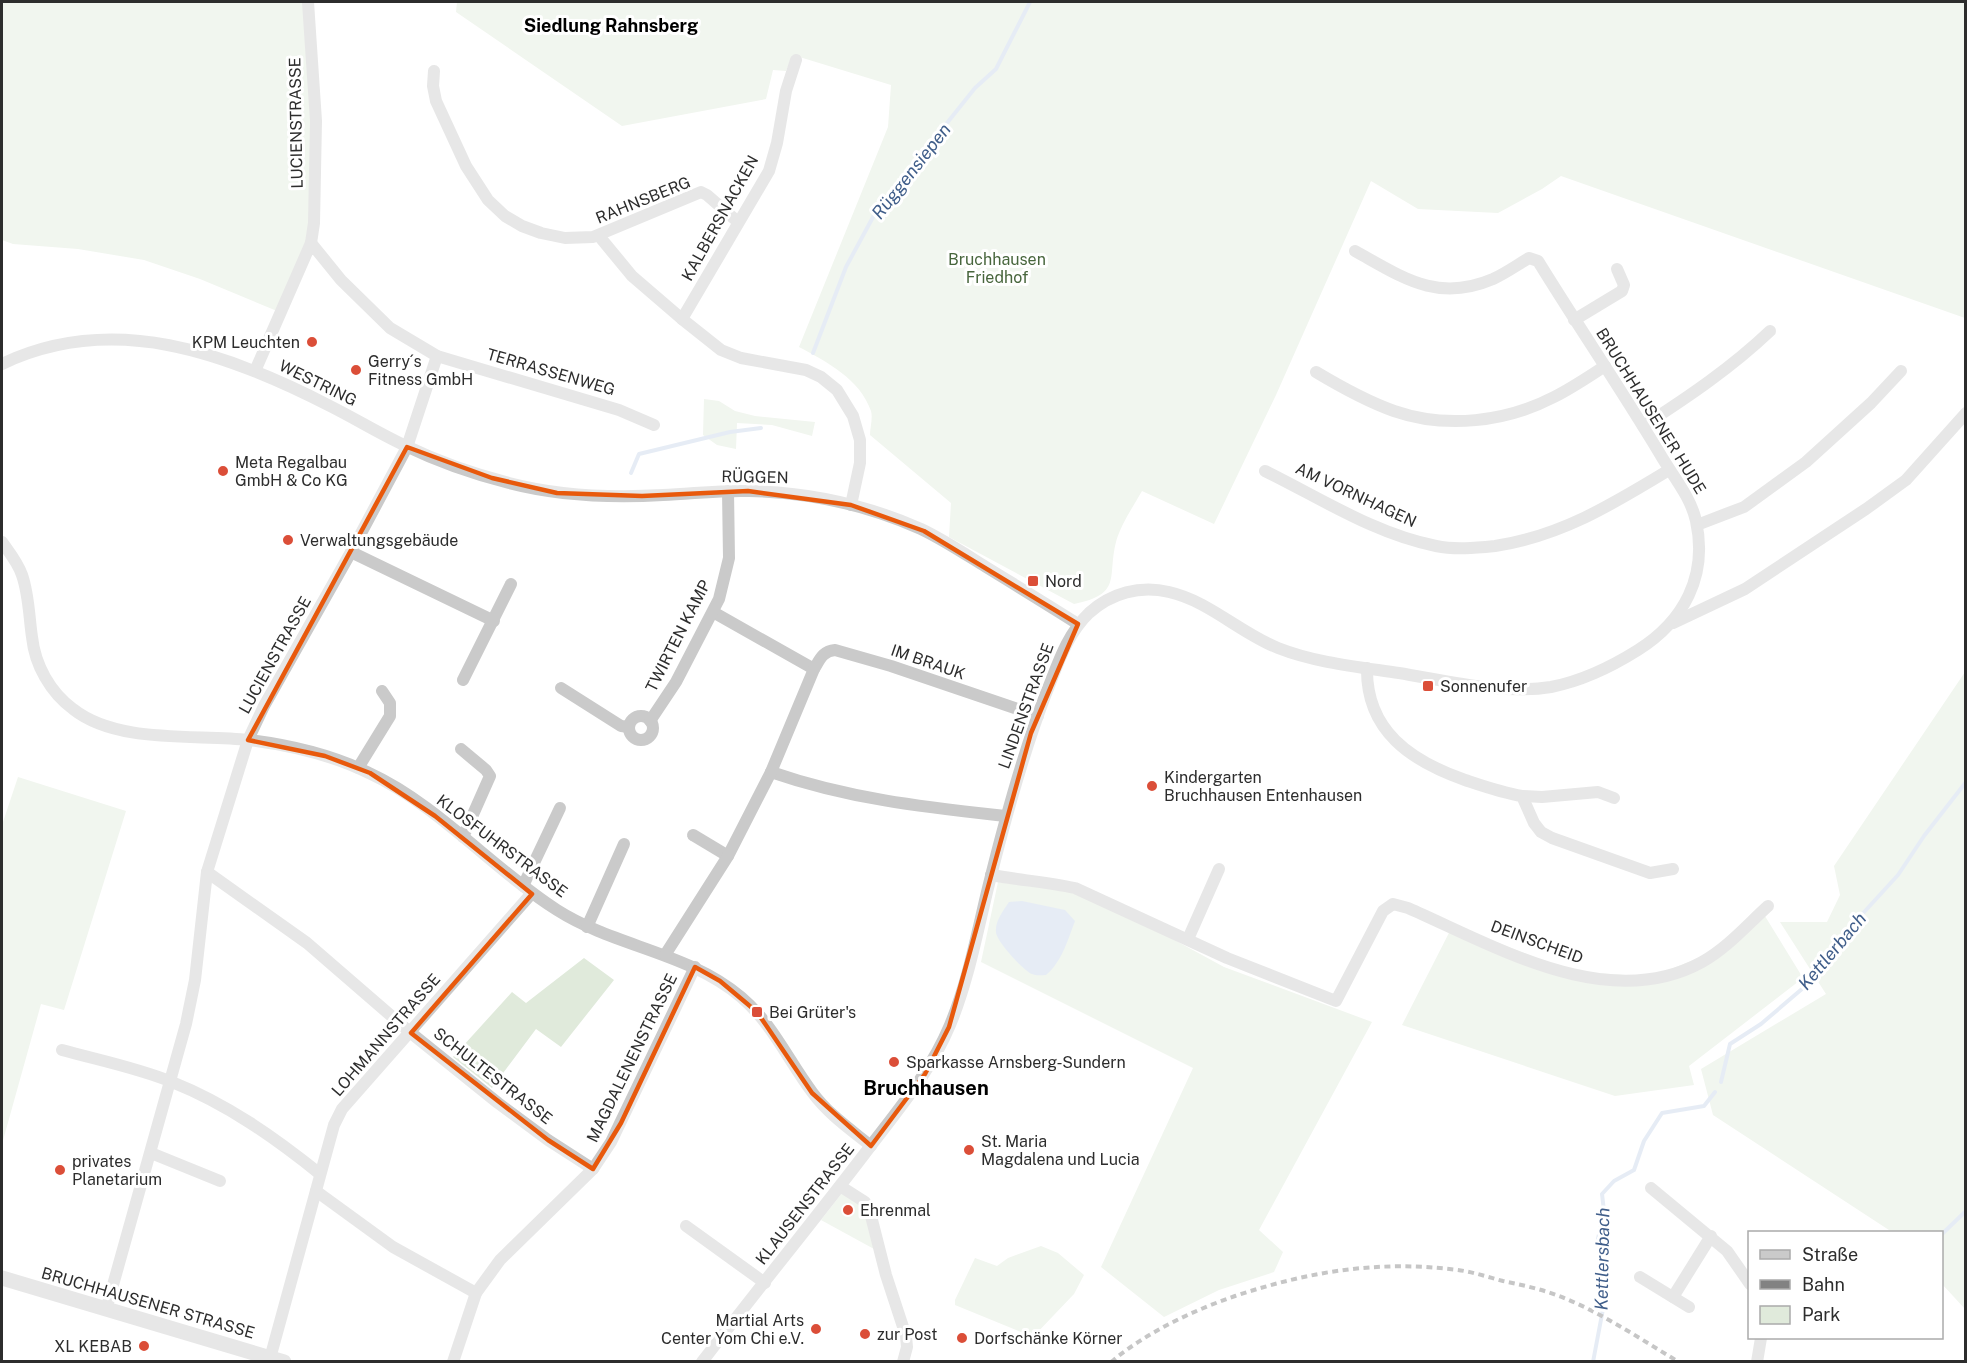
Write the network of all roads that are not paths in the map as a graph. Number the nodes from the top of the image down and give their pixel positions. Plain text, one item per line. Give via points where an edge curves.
1 (308, 2) edge
2 (796, 60) dead end
3 (434, 71) dead end
4 (738, 222) junction
5 (599, 236) junction
6 (311, 243) junction
7 (1355, 251) dead end
8 (1617, 269) dead end
9 (1571, 315) junction
10 (682, 319) junction
11 (1770, 331) dead end
12 (436, 356) junction
13 (2, 364) edge
14 (1605, 366) junction
15 (255, 371) junction
16 (1901, 371) dead end
17 (1316, 372) dead end
18 (1965, 413) edge
19 (654, 424) dead end
20 (1643, 426) junction
21 (407, 447) junction
22 (1669, 470) junction
23 (1265, 471) dead end
24 (728, 491) junction
25 (850, 505) junction
26 (1697, 525) junction
27 (2, 542) edge
28 (351, 552) junction
29 (511, 584) dead end
30 (713, 612) junction
31 (494, 621) junction
32 (1078, 624) junction
33 (1672, 624) junction
34 (1635, 652) joint
35 (1367, 668) junction
36 (814, 669) junction
37 (463, 680) dead end
38 (561, 688) dead end
39 (382, 691) dead end
40 (1038, 716) junction
41 (650, 721) junction
42 (629, 727) junction
43 (248, 740) junction
44 (461, 749) dead end
45 (358, 768) junction
46 (771, 772) junction
47 (1522, 796) junction
48 (1614, 798) dead end
49 (560, 808) dead end
50 (1005, 816) junction
51 (693, 835) dead end
52 (463, 837) junction
53 (624, 844) dead end
54 (728, 856) junction
55 (1219, 869) dead end
56 (1673, 869) dead end
57 (207, 872) junction
58 (991, 875) junction
59 (528, 890) junction
60 (1768, 906) dead end
61 (587, 927) junction
62 (1188, 939) junction
63 (665, 955) junction
64 (695, 968) junction
65 (411, 1033) junction
66 (62, 1050) dead end
67 (171, 1082) junction
68 (871, 1146) junction
69 (151, 1153) junction
70 (593, 1169) junction
71 (320, 1174) junction
72 (220, 1181) dead end
73 (840, 1186) junction
74 (1651, 1188) dead end
75 (316, 1191) junction
76 (686, 1226) dead end
77 (1711, 1236) junction
78 (1640, 1277) dead end
79 (2, 1278) edge
80 (1748, 1282) edge
81 (765, 1283) junction
82 (476, 1293) junction
83 (1673, 1297) junction
84 (1689, 1307) dead end
85 (106, 1310) junction
86 (1761, 1339) edge
87 (274, 1360) edge
88 (453, 1362) edge
89 (702, 1362) edge
90 (903, 1362) edge
91 (1757, 1362) edge

1 - 6 street, LUCIENSTRASSE via 316,121
2 - 4 street, KALBERSNACKEN via 771,165
3 - 5 street, RAHNSBERG via 433,91 439,110 488,201 531,230 565,238
4 - 5 street, RAHNSBERG via 701,192
4 - 10 street, KALBERSNACKEN
5 - 10 street via 632,276
6 - 12 street via 341,280 390,328
6 - 15 street, LUCIENSTRASSE
7 - 9 street, BRUCHHAUSENER HUDE via 1414,283 1443,287 1481,283 1529,258 1536,259
8 - 9 street via 1624,285 1622,291
9 - 14 street, BRUCHHAUSENER HUDE
10 - 25 street via 731,355 806,370 837,390 853,416 860,440 860,463
11 - 20 street via 1709,383
12 - 19 street, TERRASSENWEG
12 - 21 street, LUCIENSTRASSE
13 - 15 street, WESTRING via 66,343 113,339 169,345
14 - 17 street via 1554,397 1519,412 1455,421 1395,411
14 - 20 street, BRUCHHAUSENER HUDE
15 - 21 street, WESTRING
16 - 26 street via 1838,435 1798,468 1744,507
18 - 33 street via 1906,480 1866,509 1745,589
20 - 22 street, BRUCHHAUSENER HUDE
21 - 24 street, RÜGGEN via 492,478 557,493 642,496
21 - 28 street, LUCIENSTRASSE
22 - 23 street, AM VORNHAGEN via 1601,511 1556,531 1505,544 1460,549 1394,533
22 - 26 street, BRUCHHAUSENER HUDE via 1691,505
24 - 25 street, RÜGGEN via 802,495
24 - 30 street, TWIRTEN KAMP via 729,558
25 - 32 street, RÜGGEN via 924,531
26 - 33 street, BRUCHHAUSENER HUDE via 1695,578
27 - 43 street, KLOSFUHRSTRASSE via 24,583 37,660 53,688 73,710 95,723 123,731
28 - 31 street
28 - 43 street, LUCIENSTRASSE
29 - 31 street
30 - 36 street
30 - 41 street, TWIRTEN KAMP
31 - 37 street
32 - 35 street, LINDENSTRASSE via 1115,595 1164,591 1194,601 1276,647
32 - 40 street, LINDENSTRASSE via 1061,655
33 - 34 street, BRUCHHAUSENER HUDE
34 - 35 street, LINDENSTRASSE via 1585,677 1557,686 1528,689
35 - 47 street via 1368,691 1375,713 1400,746 1444,772
36 - 40 street, IM BRAUK via 823,654 835,650
36 - 46 street, IM BRAUK
38 - 42 street via 621,726
39 - 45 street via 390,703 390,716
40 - 50 street, LINDENSTRASSE
41 - 42 street via 644,716 635,717
41 - 42 street via 652,732 643,740 634,738
43 - 45 street, KLOSFUHRSTRASSE via 325,756
43 - 57 street, LUCIENSTRASSE
44 - 52 street via 490,776
45 - 52 street, KLOSFUHRSTRASSE via 404,793
46 - 50 street via 855,796
46 - 54 street, IM BRAUK
47 - 48 street via 1598,792
47 - 56 street via 1534,823 1552,838 1650,873
49 - 59 street, LOHMANNSTRASSE
50 - 58 street, LINDENSTRASSE
51 - 54 street
52 - 59 street, KLOSFUHRSTRASSE
53 - 61 street
54 - 63 street, IM BRAUK
55 - 62 street
57 - 65 street, SCHULTESTRASSE via 307,943
57 - 67 street, LUCIENSTRASSE via 195,980
58 - 62 street via 1075,888
58 - 68 street, LINDENSTRASSE via 962,992 949,1027 925,1074
59 - 61 street, KLOSFUHRSTRASSE
59 - 65 street, LOHMANNSTRASSE
60 - 62 street, DEINSCHEID via 1727,945 1702,962 1663,978 1640,981 1564,972 1393,904 1383,911 1336,1001
61 - 63 street, KLOSFUHRSTRASSE
63 - 64 street, KLOSFUHRSTRASSE
64 - 68 street, KLOSFUHRSTRASSE via 720,981 757,1012 818,1100
64 - 70 street, MAGDALENENSTRASSE via 621,1123
65 - 70 street, SCHULTESTRASSE via 505,1108
65 - 71 street, LOHMANNSTRASSE via 342,1109
66 - 67 street
67 - 69 street, LUCIENSTRASSE
67 - 71 street via 243,1116
68 - 73 street, KLAUSENSTRASSE
69 - 72 street
69 - 85 street, LUCIENSTRASSE
70 - 82 street, MAGDALENENSTRASSE via 500,1260
71 - 75 street, LOHMANNSTRASSE
73 - 81 street, KLAUSENSTRASSE
73 - 90 street via 865,1202 871,1216 885,1275 906,1336
74 - 77 street
75 - 82 street via 393,1247
75 - 87 street, LOHMANNSTRASSE
76 - 81 street, KLAUSENSTRASSE
77 - 80 street via 1727,1251
77 - 83 street
78 - 83 street
79 - 85 street, BRUCHHAUSENER STRASSE
81 - 89 street, KLAUSENSTRASSE
82 - 88 street, MAGDALENENSTRASSE
83 - 84 street
85 - 87 street, BRUCHHAUSENER STRASSE
86 - 91 street

